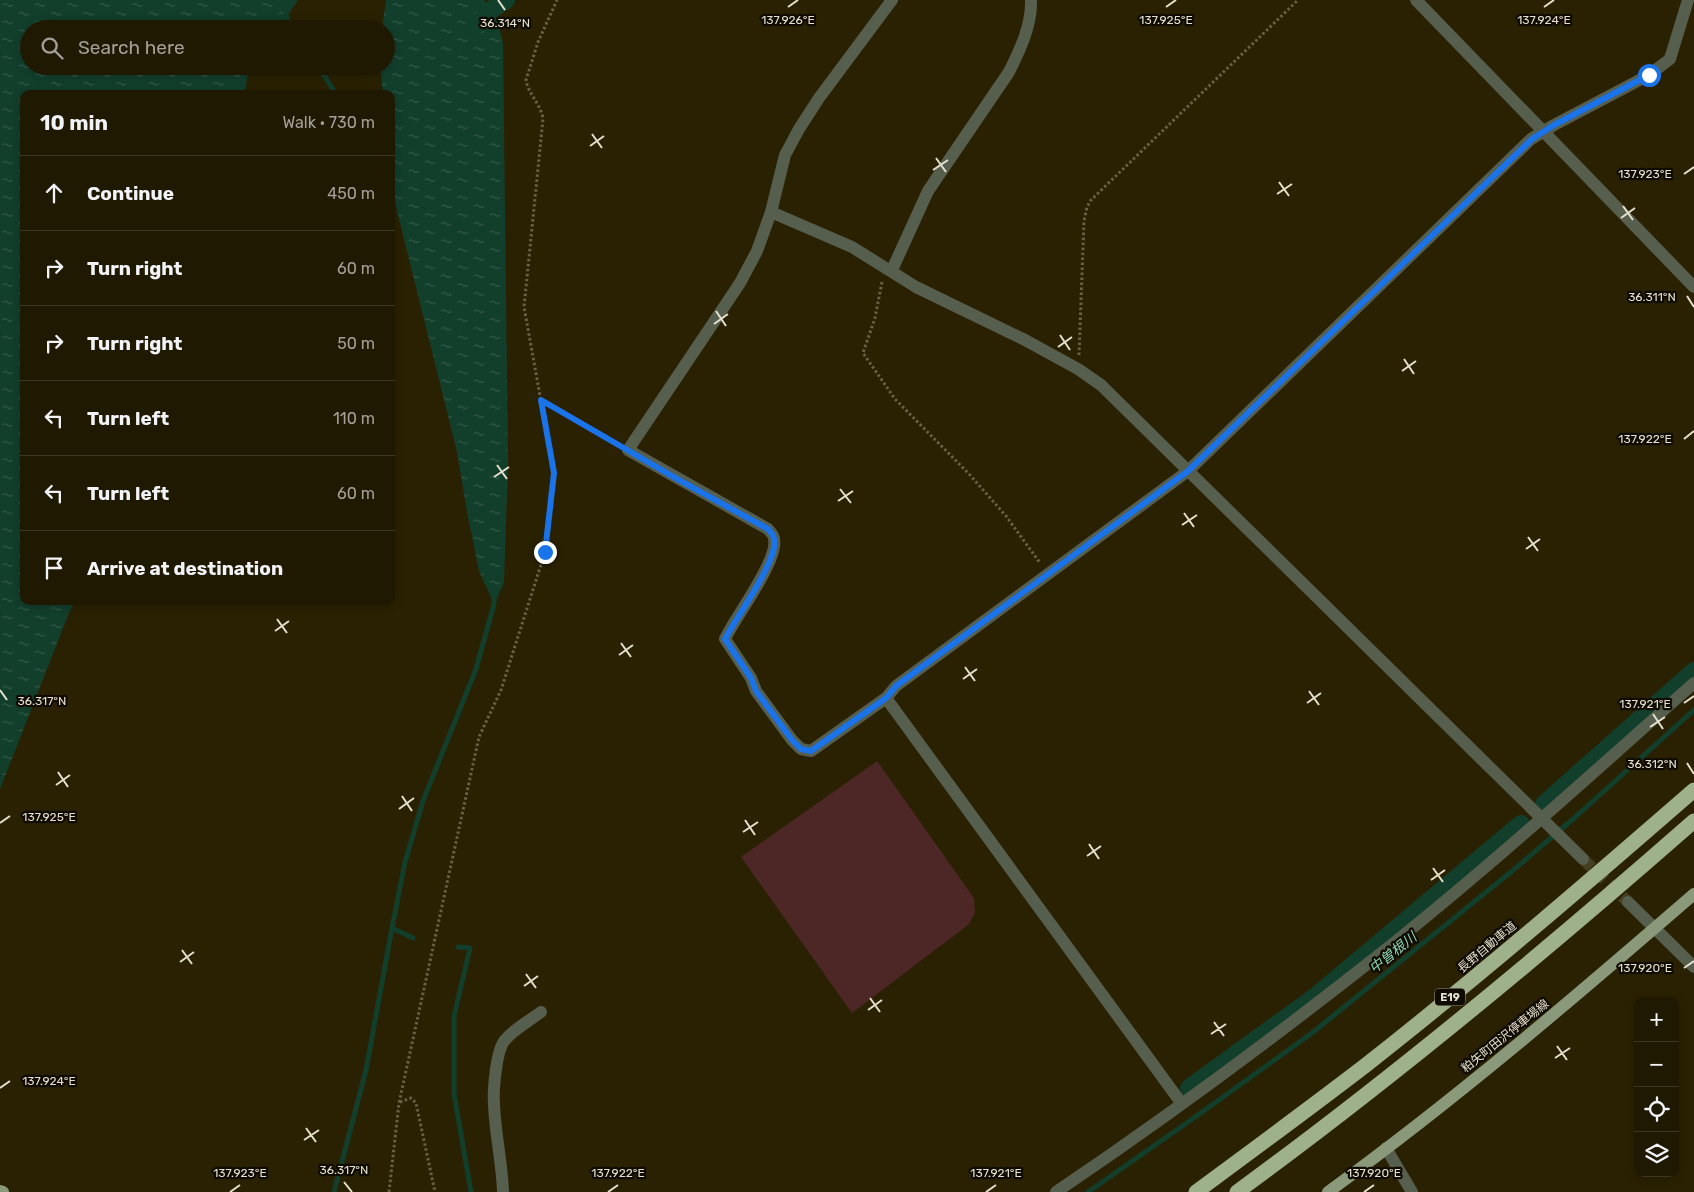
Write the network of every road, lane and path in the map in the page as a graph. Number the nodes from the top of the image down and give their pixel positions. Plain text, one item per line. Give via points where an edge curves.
1 (556, 0) edge
2 (892, 0) edge
3 (1032, 0) edge
4 (1298, 0) edge
5 (1416, 0) edge
6 (1688, 0) edge
7 (1544, 132) junction
8 (771, 212) junction
9 (892, 270) junction
10 (1694, 287) edge
11 (1078, 369) junction
12 (541, 400) junction
13 (628, 450) junction
14 (1188, 471) junction
15 (1048, 575) junction
16 (1694, 683) edge
17 (886, 698) junction
18 (1694, 790) edge
19 (1544, 821) junction
20 (1694, 822) edge
21 (1583, 859) tunnel mouth
22 (1694, 894) edge
23 (1628, 902) tunnel mouth
24 (1655, 928) junction
25 (1694, 967) edge
26 (541, 1012) dead end
27 (399, 1102) junction
28 (1182, 1104) junction
29 (1386, 1148) junction
30 (389, 1192) edge
31 (435, 1192) edge
32 (503, 1192) edge
33 (1056, 1192) edge
34 (1196, 1192) edge
35 (1237, 1192) edge
36 (1328, 1192) edge
37 (1412, 1192) edge

1 - 12 path via 526,80 542,110 524,307
2 - 8 street via 799,129 785,155
3 - 9 street via 1027,28 1009,72 928,191
4 - 11 path via 1086,208
5 - 7 street
6 - 7 street via 1670,59 1649,75
7 - 10 street
7 - 14 street via 1532,139
8 - 9 street via 852,247
8 - 13 street via 757,251 740,283
9 - 11 street via 916,287
9 - 15 path via 883,280 863,354 895,399 1006,516
11 - 14 street via 1101,385
12 - 13 path
12 - 27 path via 554,473 545,552 501,690 479,737
13 - 17 street via 768,529 774,538 774,550 767,567 725,639 756,691 801,749 811,751
14 - 15 street
14 - 19 street
15 - 17 street via 896,686
16 - 19 street
17 - 28 street
18 - 34 highway, 長野自動車道 / E19 via 1456,992 1359,1070
19 - 21 street
19 - 28 street via 1381,954
20 - 35 highway, E19 via 1471,1012
22 - 24 main road, 粕矢町田沢停車場線
23 - 24 street
24 - 25 street
24 - 29 main road, 粕矢町田沢停車場線 via 1539,1027
26 - 32 street via 503,1042 498,1055 494,1103
27 - 30 path
27 - 31 path via 411,1098 416,1103
28 - 33 street
29 - 36 main road, 粕矢町田沢停車場線
29 - 37 street

